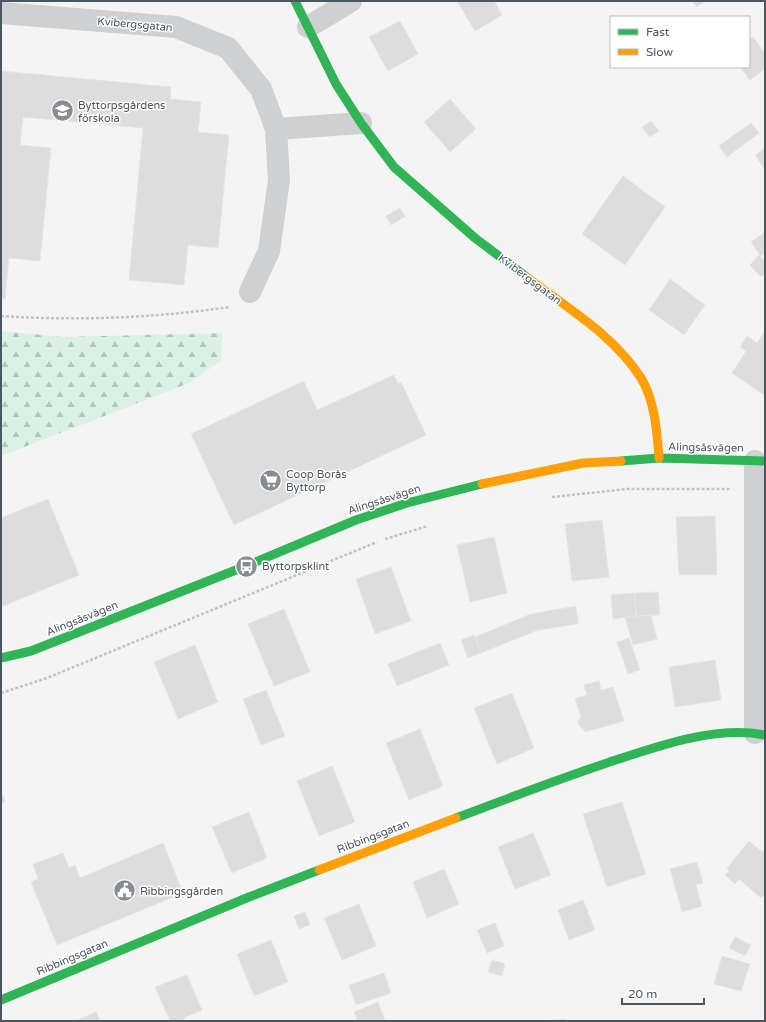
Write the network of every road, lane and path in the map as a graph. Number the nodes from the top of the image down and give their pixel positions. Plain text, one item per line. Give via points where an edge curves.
1 (295, 1) edge
2 (351, 1) edge
3 (1, 13) edge
4 (308, 27) junction
5 (361, 123) junction
6 (276, 129) junction
7 (250, 292) joint
8 (1, 316) edge
9 (659, 458) junction
10 (760, 461) edge
11 (756, 490) junction
12 (549, 497) dead end
13 (430, 525) dead end
14 (1, 651) edge
15 (31, 651) junction
16 (1, 658) edge
17 (7, 668) dead end
18 (1, 693) edge
19 (760, 734) edge
20 (1, 1000) edge

1 - 4 street, Kvibergsgatan
2 - 4 street
3 - 6 street, Kvibergsgatan via 176,27 228,48 261,89
4 - 5 street, Kvibergsgatan via 336,84
5 - 6 street
5 - 9 street, Kvibergsgatan via 394,167 475,238 614,344 641,378 657,430
6 - 7 street, Kvibergsgatan via 279,180 269,250
7 - 8 path via 232,306 203,311 112,318
9 - 10 street, Alingsåsvägen
9 - 15 street, Alingsåsvägen via 582,463 493,481 407,503 356,520
10 - 11 street
11 - 12 path via 627,489
11 - 19 street
13 - 18 path via 378,541 47,678
14 - 15 street, Alingsåsvägen
15 - 16 street, Alingsåsvägen
15 - 17 street, Alingsåsvägen
19 - 20 street, Ribbingsgatan via 691,738 652,748 550,782 249,896

